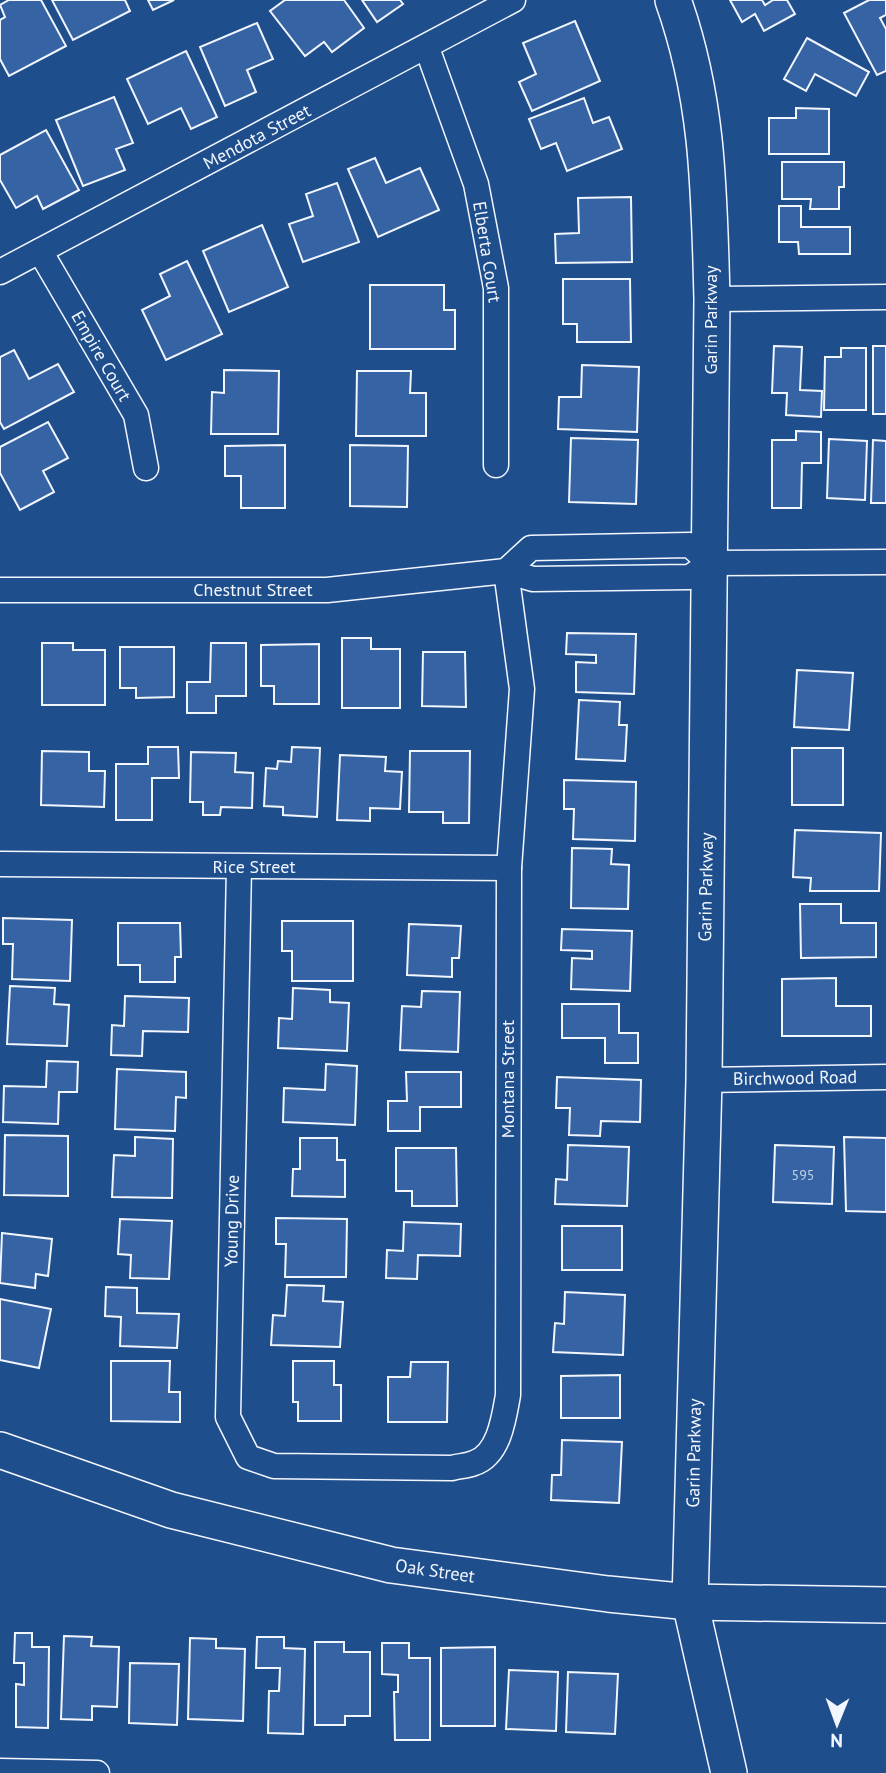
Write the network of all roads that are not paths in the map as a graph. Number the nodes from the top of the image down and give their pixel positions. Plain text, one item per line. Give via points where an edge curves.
1 (513, 0) edge
2 (673, 0) edge
3 (427, 48) junction
4 (40, 251) junction
5 (0, 272) edge
6 (886, 297) edge
7 (712, 299) junction
8 (496, 465) dead end
9 (146, 468) dead end
10 (886, 562) edge
11 (710, 563) junction
12 (506, 571) junction
13 (0, 590) edge
14 (0, 864) edge
15 (239, 867) junction
16 (509, 868) junction
17 (886, 1077) edge
18 (704, 1080) junction
19 (0, 1450) edge
20 (360, 1466) joint
21 (690, 1602) junction
22 (886, 1605) edge
23 (0, 1771) edge
24 (97, 1773) edge
25 (729, 1773) edge

1 - 3 street, Mendota Street
2 - 7 street, Garin Parkway via 702,116 709,172
3 - 4 street, Mendota Street
3 - 8 street, Elberta Court via 476,184 496,288
4 - 5 street, Mendota Street
4 - 9 street, Empire Court via 136,415
6 - 7 street
7 - 11 street, Garin Parkway
10 - 11 street, Chestnut Street
11 - 12 street, Chestnut Street via 690,577 533,579
11 - 18 street, Garin Parkway
12 - 13 street, Chestnut Street via 327,590
12 - 16 street, Montana Street via 522,689
14 - 15 street, Rice Street
15 - 16 street, Rice Street
15 - 20 street, Young Drive via 228,1417 248,1457 274,1466
16 - 20 street, Montana Street via 508,1395 502,1425 490,1451 477,1463 452,1468
17 - 18 street, Birchwood Road
18 - 21 street, Garin Parkway
19 - 21 street, Oak Street via 171,1510 391,1565
21 - 22 street, Oak Street
21 - 25 street, Garin Parkway
23 - 24 street

